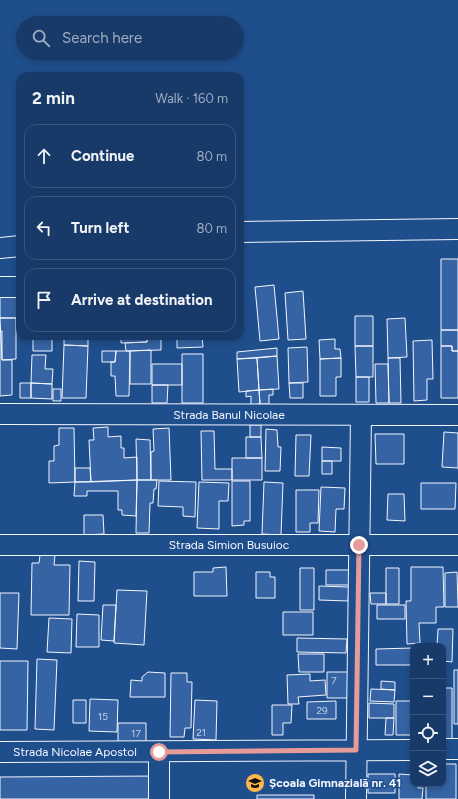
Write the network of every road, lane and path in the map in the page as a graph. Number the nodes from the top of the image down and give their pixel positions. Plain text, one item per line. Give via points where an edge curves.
1 (458, 229) edge
2 (244, 232) edge
3 (16, 246) edge
4 (0, 248) edge
5 (0, 287) edge
6 (16, 287) edge
7 (0, 414) edge
8 (361, 416) junction
9 (458, 416) edge
10 (0, 545) edge
11 (359, 545) junction
12 (458, 545) edge
13 (446, 749) edge
14 (458, 749) edge
15 (356, 750) junction
16 (410, 750) edge
17 (0, 752) edge
18 (159, 752) junction
19 (159, 799) edge
20 (356, 799) edge

1 - 2 street
3 - 4 street
5 - 6 street
7 - 8 street, Strada Banul Nicolae
8 - 9 street, Strada Banul Nicolae
8 - 11 street
10 - 11 street, Strada Simion Busuioc
11 - 12 street, Strada Simion Busuioc
11 - 15 street
13 - 14 street
15 - 16 street, Strada Nicolae Apostol
15 - 18 street, Strada Nicolae Apostol
15 - 20 street
17 - 18 street, Strada Nicolae Apostol
18 - 19 street

